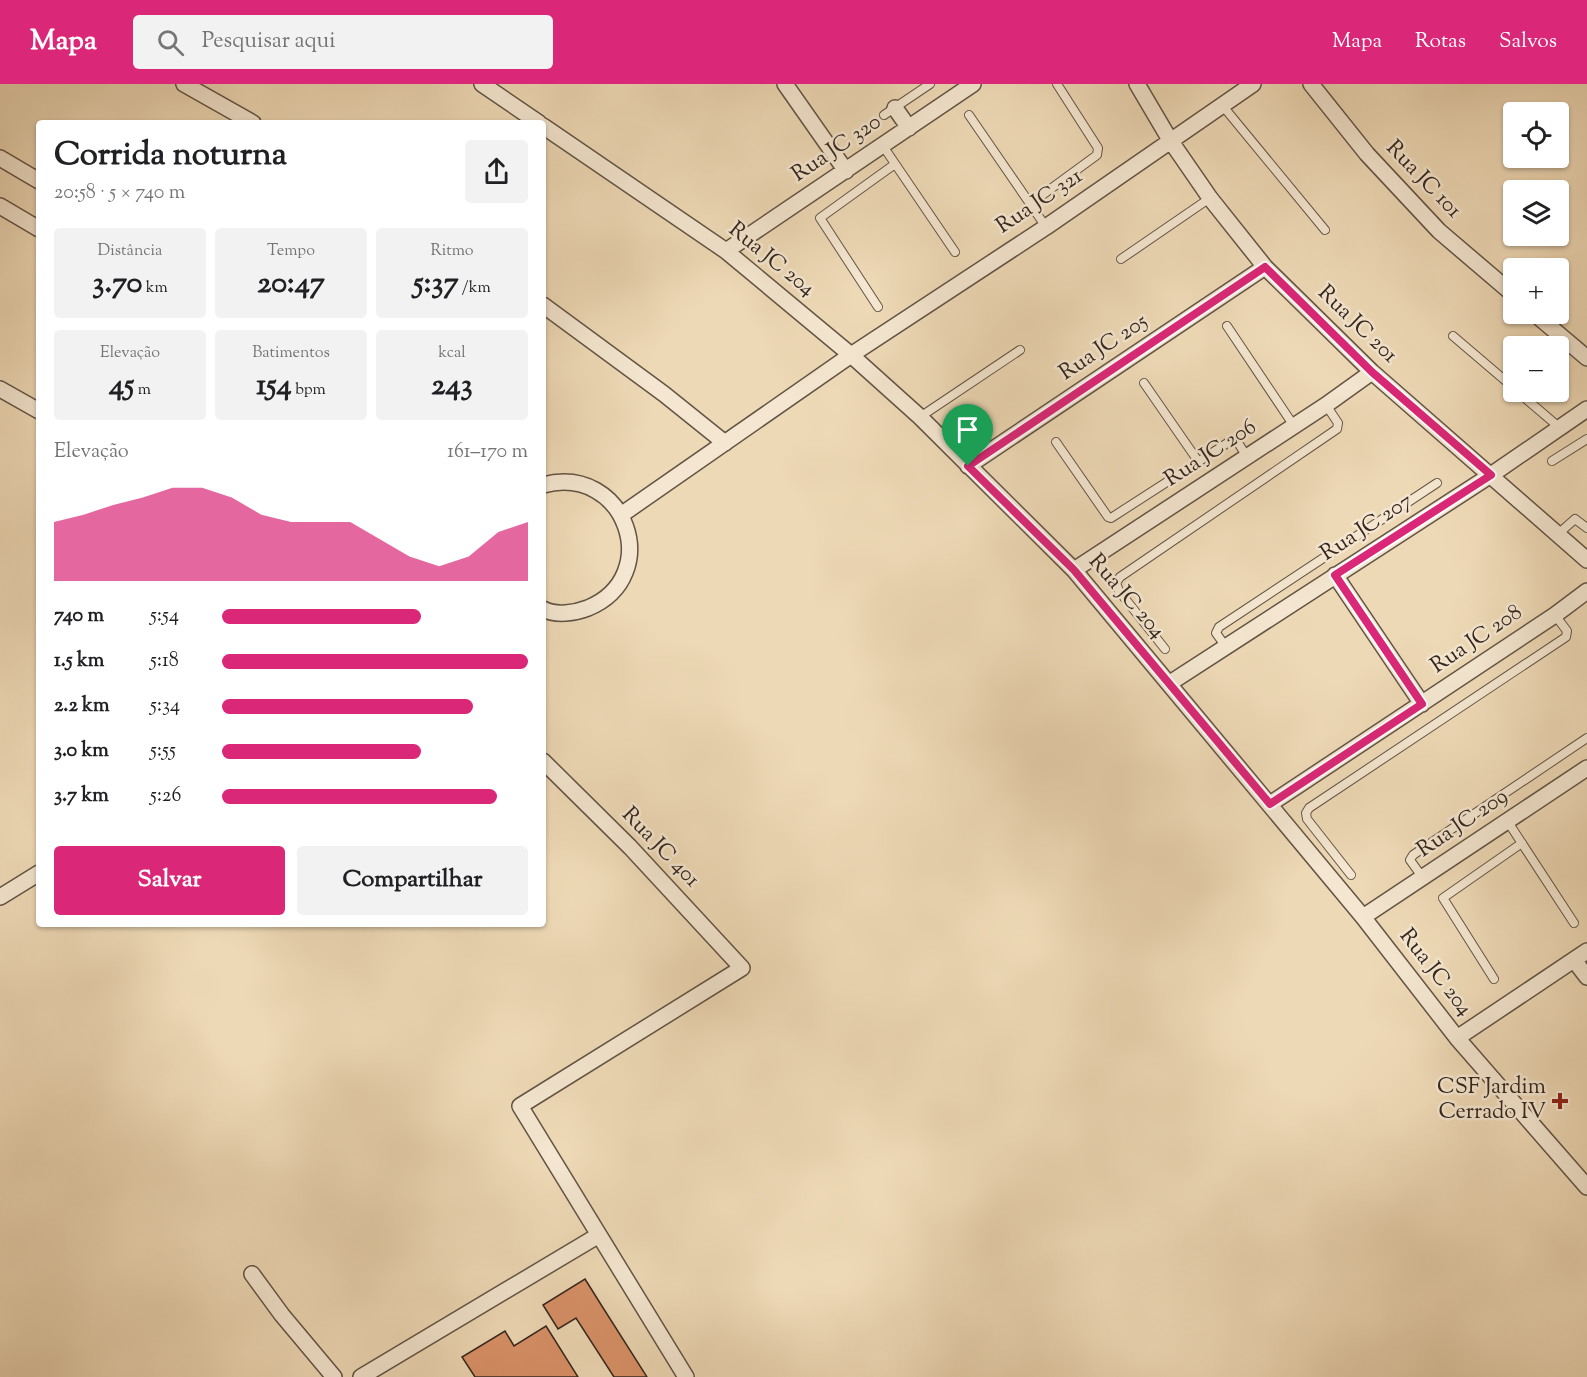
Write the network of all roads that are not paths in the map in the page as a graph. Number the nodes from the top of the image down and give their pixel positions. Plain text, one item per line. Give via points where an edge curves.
1 (184, 84) edge
2 (482, 84) edge
3 (785, 84) edge
4 (930, 84) edge
5 (973, 84) edge
6 (1057, 84) edge
7 (1137, 84) edge
8 (1253, 84) edge
9 (1311, 84) edge
10 (1222, 105) junction
11 (890, 112) joint
12 (969, 116) dead end
13 (248, 120) edge
14 (535, 120) edge
15 (546, 128) edge
16 (909, 128) junction
17 (1170, 140) junction
18 (883, 146) junction
19 (0, 158) edge
20 (895, 164) junction
21 (846, 171) junction
22 (36, 179) edge
23 (1210, 198) junction
24 (1030, 204) junction
25 (0, 206) edge
26 (36, 228) edge
27 (1046, 228) junction
28 (1325, 230) dead end
29 (726, 251) junction
30 (955, 252) dead end
31 (1121, 259) dead end
32 (1265, 267) junction
33 (1503, 286) edge
34 (546, 306) edge
35 (878, 307) dead end
36 (1547, 324) edge
37 (1227, 326) dead end
38 (1453, 336) dead end
39 (1020, 350) dead end
40 (851, 355) junction
41 (1587, 358) edge
42 (1372, 372) junction
43 (1503, 379) edge
44 (1144, 383) dead end
45 (0, 389) edge
46 (1530, 402) edge
47 (1326, 405) junction
48 (36, 409) edge
49 (1587, 409) edge
50 (920, 417) junction
51 (1294, 426) junction
52 (1560, 428) junction
53 (1587, 439) edge
54 (725, 442) junction
55 (1056, 442) dead end
56 (1247, 457) junction
57 (1198, 461) junction
58 (1552, 461) dead end
59 (968, 466) junction
60 (1491, 475) junction
61 (1437, 483) dead end
62 (546, 484) edge
63 (621, 515) junction
64 (1587, 528) edge
65 (1558, 534) junction
66 (1587, 560) edge
67 (1074, 570) junction
68 (1335, 575) junction
69 (1587, 591) edge
70 (546, 611) edge
71 (1555, 615) junction
72 (1226, 646) junction
73 (1165, 649) dead end
74 (1170, 683) junction
75 (1422, 704) junction
76 (1587, 738) edge
77 (546, 764) edge
78 (1587, 768) edge
79 (1270, 804) junction
80 (1508, 822) junction
81 (1522, 843) junction
82 (36, 875) edge
83 (1351, 875) dead end
84 (1423, 878) junction
85 (0, 897) edge
86 (1364, 917) junction
87 (1574, 923) dead end
88 (1587, 951) edge
89 (1574, 960) junction
90 (1587, 977) edge
91 (1494, 979) dead end
92 (1457, 1038) junction
93 (1584, 1180) edge
94 (599, 1235) junction
95 (252, 1274) dead end
96 (334, 1377) edge
97 (361, 1377) edge
98 (686, 1377) edge

1 - 13 street
2 - 14 street
3 - 21 street
4 - 11 lane
5 - 16 street, Rua JC 320
6 - 24 lane via 1099,152
7 - 17 street, Rua JC 201
8 - 10 street, Rua JC 321
9 - 33 street, Rua JC 101 via 1367,154 1439,231
10 - 17 street, Rua JC 321
10 - 28 lane
11 - 16 street
12 - 24 lane
15 - 29 street, Rua JC 204
16 - 18 street, Rua JC 320
17 - 23 street, Rua JC 201
17 - 27 street, Rua JC 321
18 - 20 lane
18 - 21 street, Rua JC 320
19 - 22 street
20 - 30 lane
20 - 35 lane via 820,218
21 - 29 street, Rua JC 320
23 - 31 lane
23 - 32 street, Rua JC 201
24 - 27 lane
25 - 26 street
27 - 40 street, Rua JC 321
29 - 40 street, Rua JC 204
32 - 42 street, Rua JC 201
32 - 59 street, Rua JC 205
34 - 54 street
36 - 41 street
37 - 51 lane
38 - 43 lane
39 - 50 lane
40 - 50 street, Rua JC 204
40 - 54 street, Rua JC 321
42 - 47 street, Rua JC 206
42 - 60 street, Rua JC 201
44 - 57 lane
45 - 48 street
46 - 52 lane
47 - 51 street, Rua JC 206
47 - 73 lane via 1338,423 1337,429 1116,583
49 - 52 street, Rua JC 207
50 - 59 street, Rua JC 204
51 - 56 street, Rua JC 206
52 - 60 street, Rua JC 207
53 - 58 lane
54 - 63 street, Rua JC 321
55 - 57 lane via 1111,518
56 - 57 lane via 1235,440
56 - 67 street, Rua JC 206
59 - 67 street, Rua JC 204
60 - 65 street, Rua JC 201
60 - 68 street, Rua JC 207
61 - 72 lane via 1219,627 1216,633
62 - 63 street via 559,481 585,484 607,497
63 - 70 street via 630,542 627,568 617,587 602,602 576,613
64 - 65 lane via 1575,519
65 - 66 street, Rua JC 201
67 - 74 street, Rua JC 204
68 - 72 street, Rua JC 207
68 - 75 street
69 - 71 street, Rua JC 208
71 - 75 street, Rua JC 208
71 - 83 lane via 1567,631 1566,637 1309,808 1308,819
72 - 74 street, Rua JC 207
74 - 79 street, Rua JC 204
75 - 79 street, Rua JC 208
76 - 84 lane via 1413,855 1410,860
77 - 94 street, Rua JC 401 via 630,847 741,968 520,1106
78 - 80 street, Rua JC 209
79 - 86 street, Rua JC 204
80 - 81 lane
80 - 84 street, Rua JC 209
81 - 87 lane
81 - 91 lane via 1443,898
82 - 85 street
84 - 86 street, Rua JC 209
86 - 92 street, Rua JC 204
88 - 89 street
89 - 90 street
89 - 92 street
92 - 93 street, Rua JC 204
94 - 97 street
94 - 98 street
95 - 96 street

